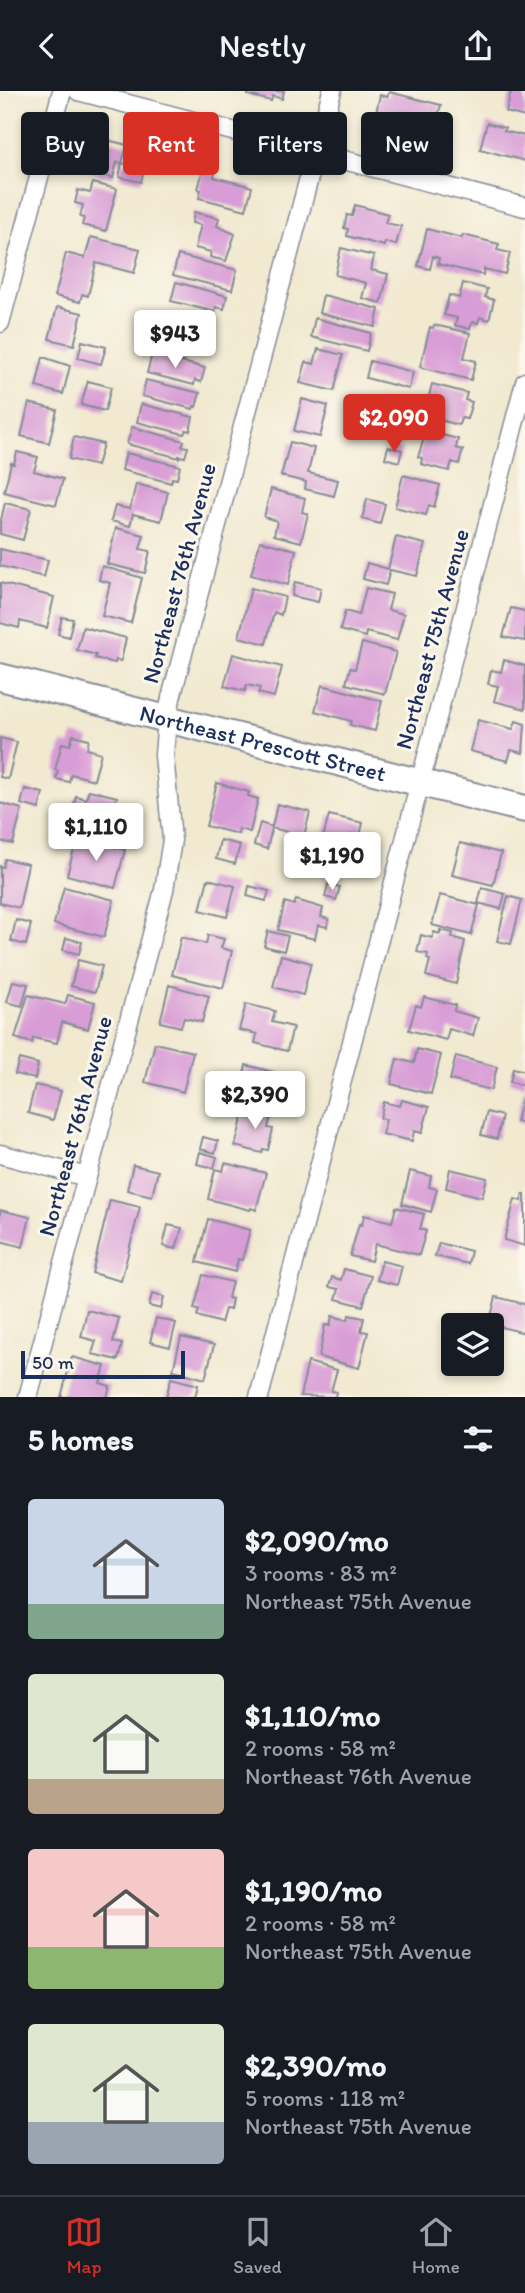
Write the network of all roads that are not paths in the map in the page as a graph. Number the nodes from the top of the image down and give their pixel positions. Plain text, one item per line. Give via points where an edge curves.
1 (62, 91) edge
2 (78, 91) edge
3 (332, 91) edge
4 (327, 112) edge
5 (233, 131) edge
6 (347, 161) edge
7 (310, 175) edge
8 (525, 207) edge
9 (0, 323) edge
10 (525, 382) edge
11 (0, 677) edge
12 (167, 719) junction
13 (419, 782) junction
14 (525, 809) edge
15 (0, 1154) edge
16 (87, 1177) junction
17 (28, 1397) edge
18 (258, 1397) edge

1 - 9 street
2 - 5 street
3 - 4 street, Northeast 76th Avenue
6 - 8 street
7 - 12 street, Northeast 76th Avenue
10 - 13 street, Northeast 75th Avenue
11 - 12 street, Northeast Prescott Street
12 - 13 street, Northeast Prescott Street
12 - 16 street, Northeast 76th Avenue via 164,755 170,861
13 - 14 street, Northeast Prescott Street
13 - 18 street, Northeast 75th Avenue
15 - 16 street
16 - 17 street, Northeast 76th Avenue

